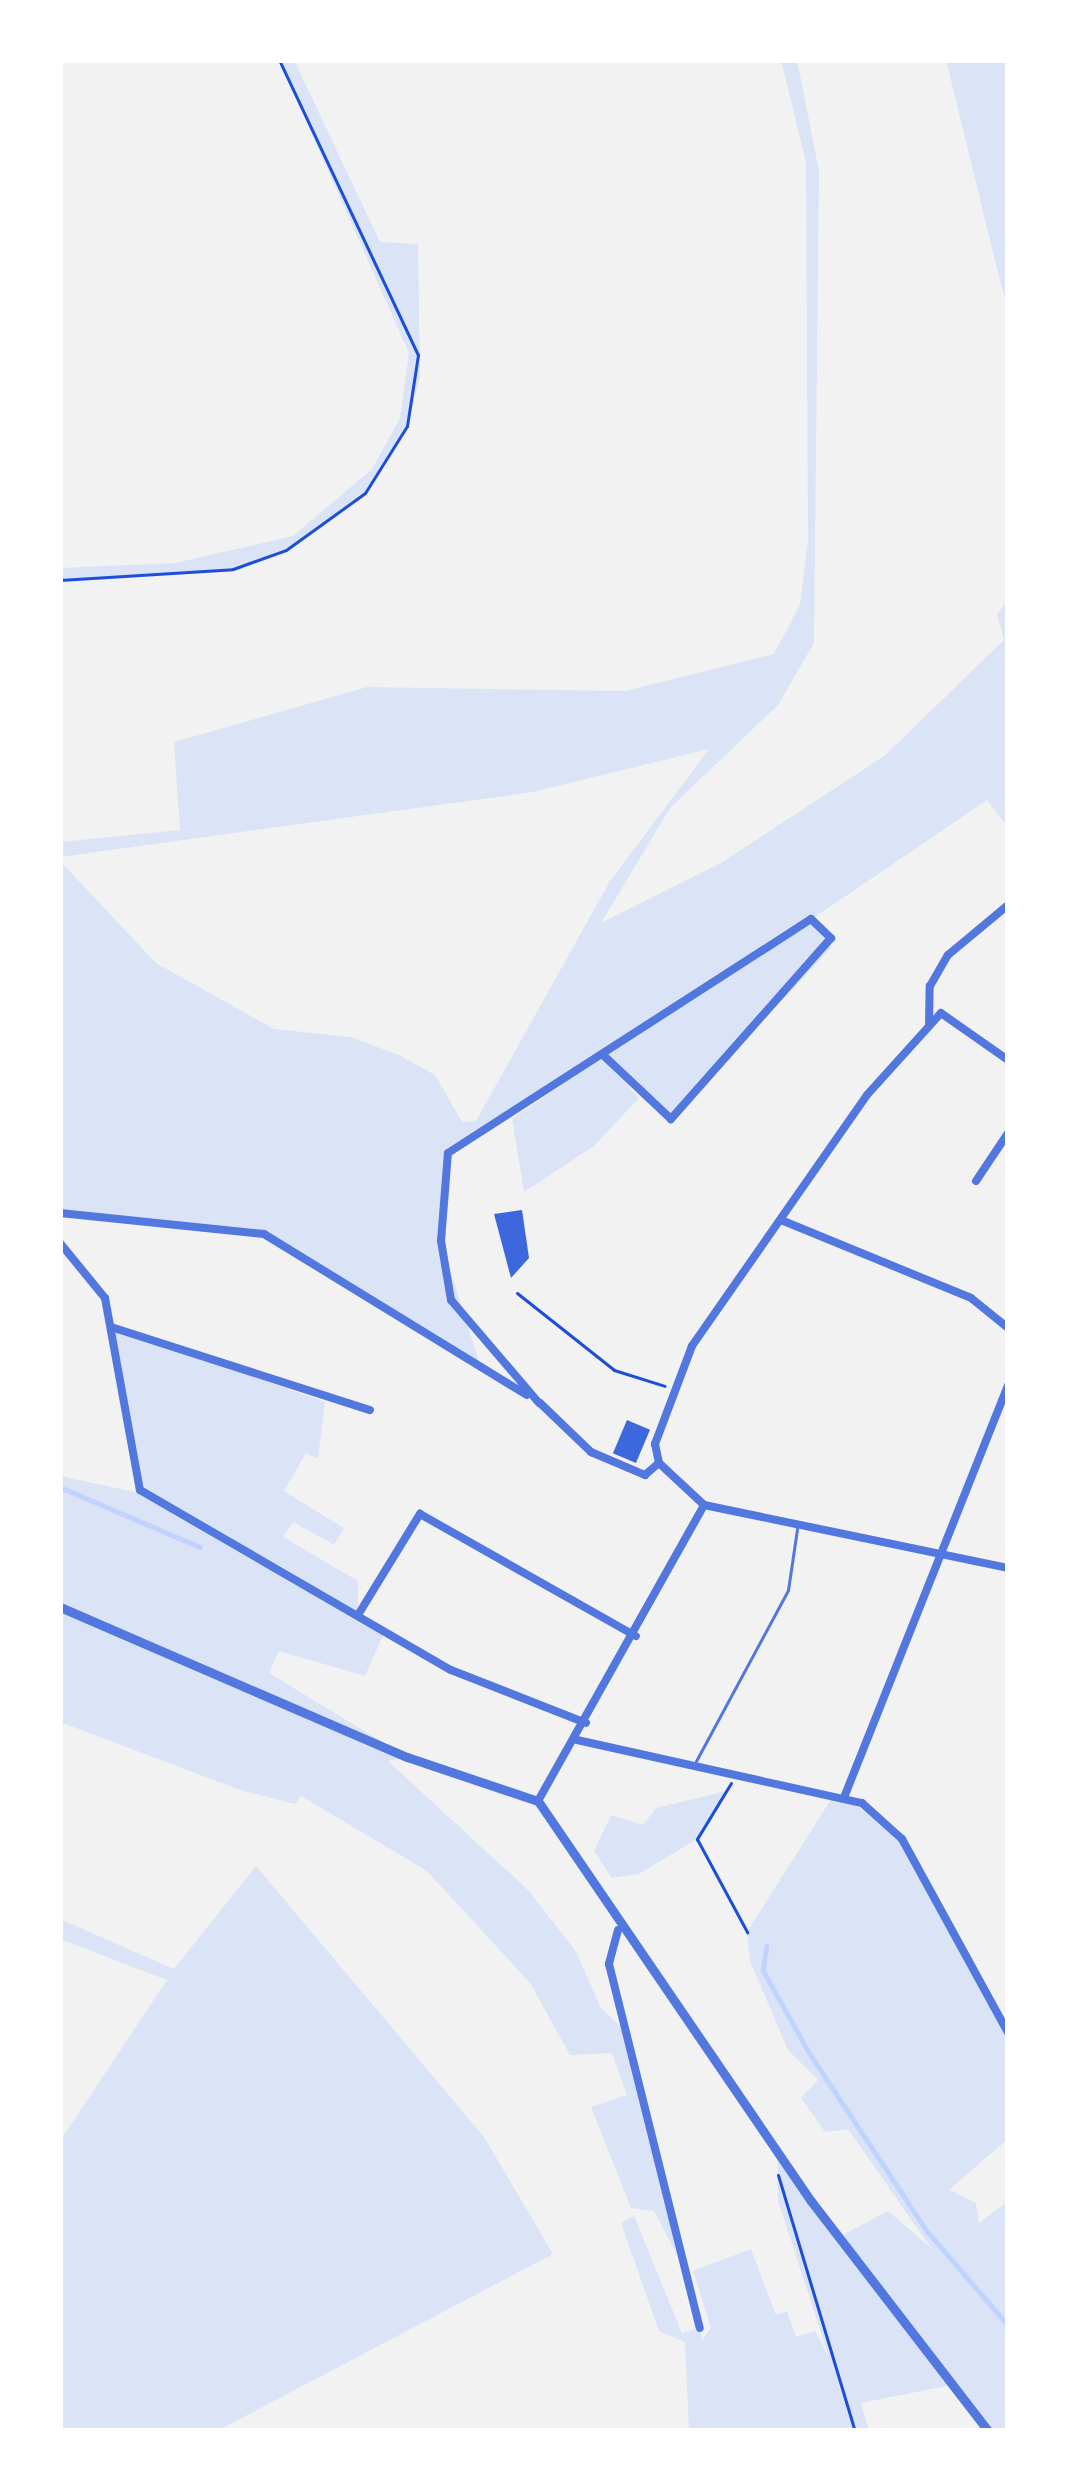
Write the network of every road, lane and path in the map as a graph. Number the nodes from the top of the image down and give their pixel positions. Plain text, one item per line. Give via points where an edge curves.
1 (279, 60) edge
2 (60, 580) edge
3 (1008, 905) edge
4 (929, 1025) junction
5 (603, 1054) junction
6 (1008, 1060) edge
7 (1008, 1133) edge
8 (976, 1181) dead end
9 (60, 1213) edge
10 (781, 1220) junction
11 (60, 1244) edge
12 (517, 1293) dead end
13 (111, 1327) junction
14 (1008, 1328) edge
15 (1008, 1385) edge
16 (674, 1388) junction
17 (539, 1403) junction
18 (370, 1410) dead end
19 (659, 1463) junction
20 (704, 1505) junction
21 (797, 1529) junction
22 (937, 1550) junction
23 (1008, 1568) edge
24 (60, 1607) edge
25 (358, 1615) junction
26 (636, 1636) junction
27 (586, 1723) junction
28 (577, 1740) junction
29 (692, 1767) junction
30 (736, 1775) junction
31 (845, 1795) junction
32 (538, 1801) junction
33 (618, 1930) junction
34 (747, 1933) dead end
35 (1008, 2033) edge
36 (777, 2151) junction
37 (700, 2328) dead end
38 (855, 2431) edge
39 (988, 2431) edge

1 - 2 path via 418,355 406,426 365,493 286,550 232,569
3 - 4 street via 948,955 930,986
4 - 6 street via 941,1013
4 - 10 street
5 - 5 street via 811,919 831,948 671,1119
5 - 17 street via 448,1154 441,1241 451,1300
7 - 8 street
9 - 17 street via 264,1234
10 - 14 street via 971,1298
10 - 16 street
11 - 13 street via 105,1298
12 - 16 path via 614,1370
13 - 18 street
13 - 25 street via 140,1490
15 - 22 street
16 - 19 street
17 - 19 street via 591,1452 645,1475
19 - 20 street
20 - 21 street
20 - 26 street
21 - 22 street
21 - 29 lane via 788,1590
22 - 23 street
22 - 31 street
24 - 32 street via 179,1651 406,1757
25 - 26 street via 420,1514
25 - 27 street via 451,1670
26 - 27 street
27 - 28 street
28 - 29 street
28 - 32 street
29 - 30 street
30 - 31 street
30 - 34 path via 697,1839
31 - 35 street via 902,1839
32 - 33 street
33 - 36 street
33 - 37 street via 609,1964
36 - 38 path via 778,2201
36 - 39 street

